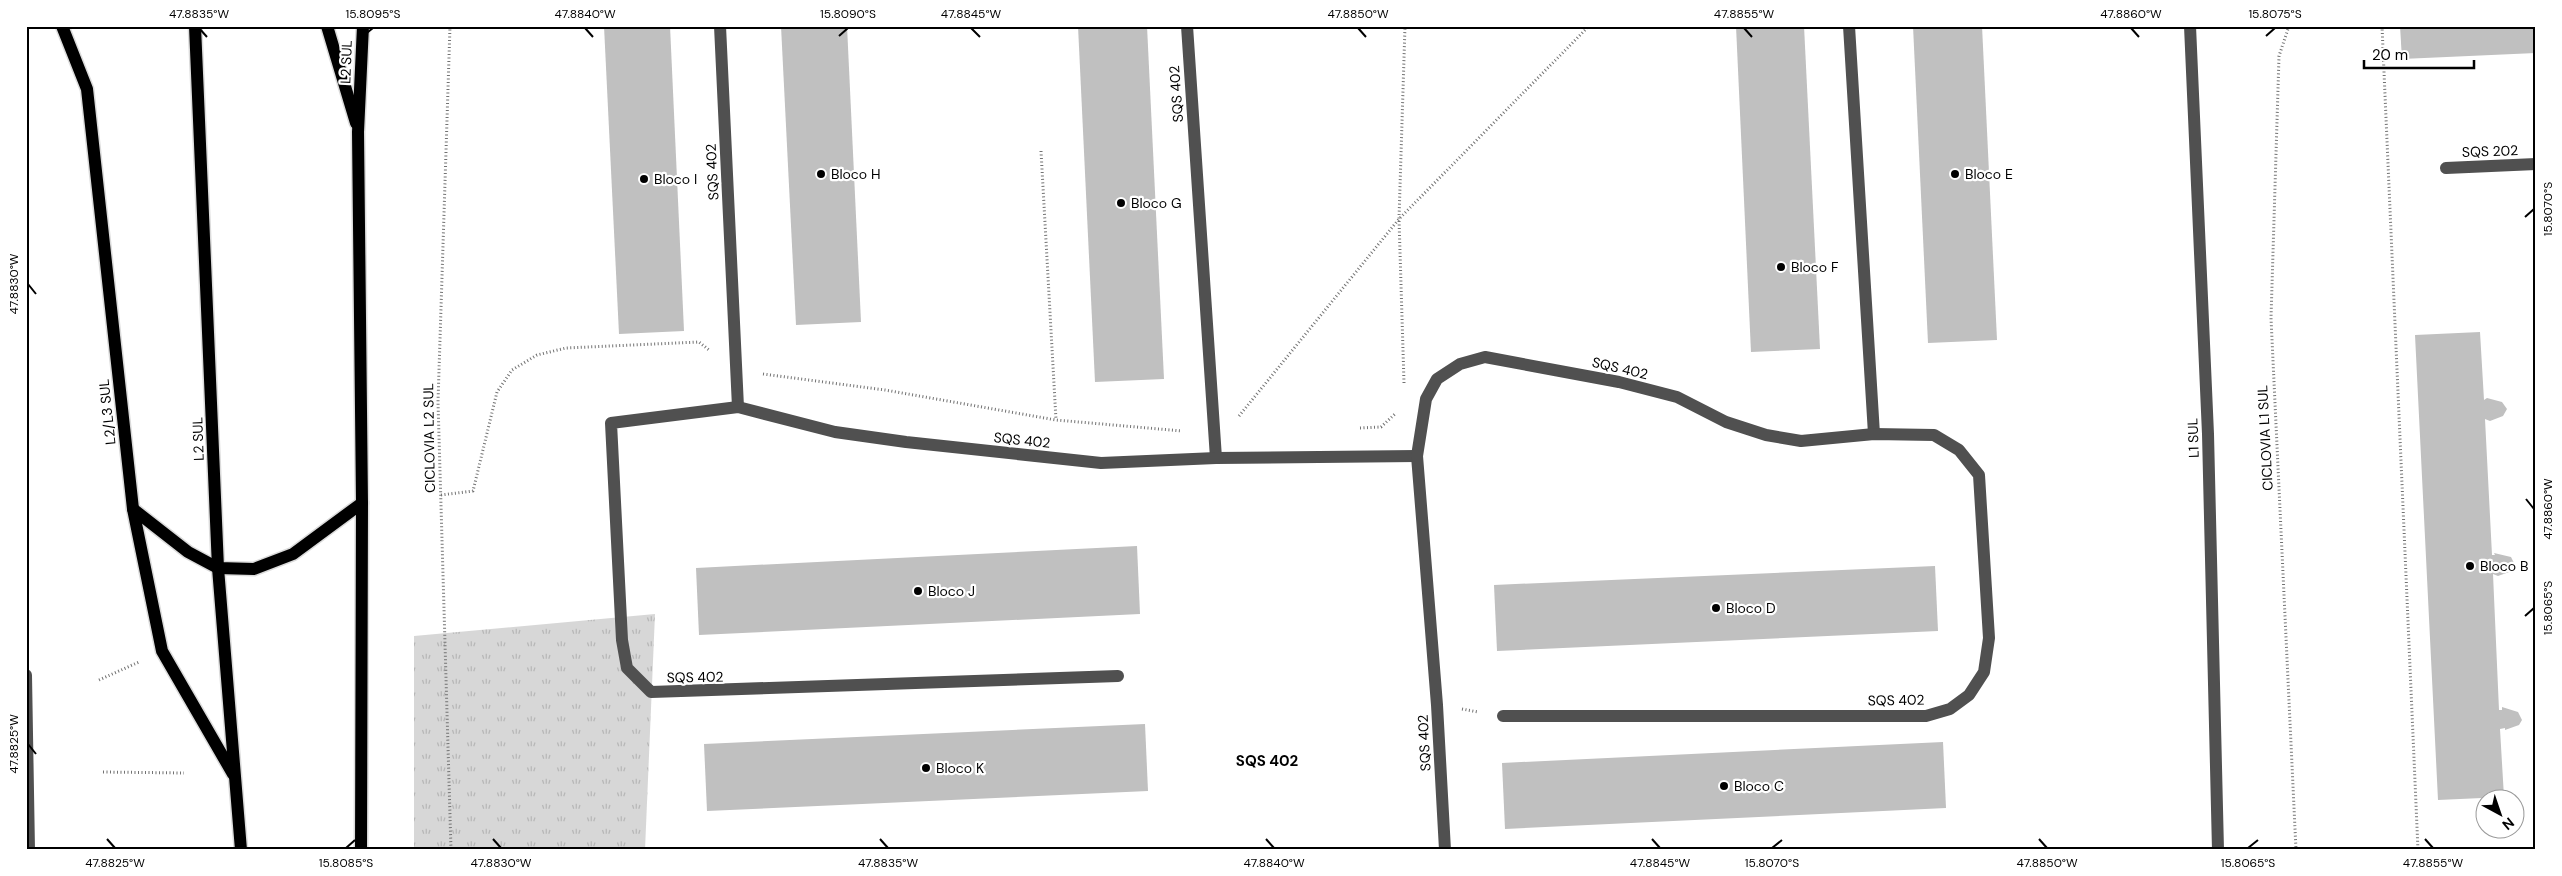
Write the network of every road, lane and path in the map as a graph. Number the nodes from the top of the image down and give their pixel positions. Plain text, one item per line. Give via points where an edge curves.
1 (62, 26) edge
2 (195, 26) edge
3 (327, 26) edge
4 (363, 26) edge
5 (450, 26) edge
6 (720, 26) edge
7 (1187, 26) edge
8 (1405, 26) edge
9 (1588, 26) edge
10 (1849, 26) edge
11 (2190, 26) edge
12 (2289, 26) edge
13 (2382, 26) edge
14 (358, 132) junction
15 (1041, 151) dead end
16 (2536, 164) edge
17 (2446, 168) dead end
18 (1399, 219) junction
19 (737, 371) junction
20 (1404, 386) dead end
21 (1399, 406) dead end
22 (738, 407) junction
23 (1056, 420) junction
24 (1352, 429) dead end
25 (1214, 434) junction
26 (1874, 434) junction
27 (1417, 456) junction
28 (1216, 458) junction
29 (441, 495) junction
30 (362, 503) junction
31 (133, 509) junction
32 (218, 568) junction
33 (162, 651) junction
34 (27, 675) edge
35 (1118, 676) dead end
36 (99, 680) dead end
37 (1437, 705) junction
38 (1503, 716) joint
39 (102, 772) dead end
40 (184, 772) dead end
41 (235, 777) junction
42 (29, 850) edge
43 (240, 850) edge
44 (361, 850) edge
45 (450, 850) edge
46 (1445, 850) edge
47 (2218, 850) edge
48 (2296, 850) edge
49 (2418, 850) edge

1 - 31 main road, L2/L3 SUL via 87,88
2 - 32 main road, L2 SUL
3 - 14 main road
4 - 14 main road, L2 SUL
5 - 29 path, CICLOVIA L2 SUL via 438,402
6 - 19 street, SQS 402
7 - 25 street, SQS 402
8 - 18 path
9 - 18 path
10 - 26 street
11 - 47 street, L1 SUL via 2208,434
12 - 48 path, CICLOVIA L1 SUL via 2279,56 2271,318
13 - 49 path
14 - 30 main road, L2 SUL
15 - 23 path
16 - 17 street, SQS 202
18 - 20 path
18 - 25 path via 1224,434
19 - 22 street, SQS 402
19 - 23 path via 884,390
19 - 29 path via 699,342 566,348 537,355 512,370 497,392 473,491
21 - 24 path via 1381,427
22 - 28 street, SQS 402 via 835,432 1092,462
22 - 35 street, SQS 402 via 610,423 625,659 627,668 652,692
23 - 25 path
25 - 28 street, SQS 402
26 - 27 street, SQS 402 via 1801,441 1766,435 1726,422 1677,397 1619,382 1485,357 1460,364 1438,379 1426,399
26 - 38 street, SQS 402 via 1934,436 1959,450 1979,475 1989,638 1984,672 1969,695 1950,709 1926,716
27 - 28 street, SQS 402
27 - 37 street, SQS 402
29 - 45 path, CICLOVIA L2 SUL
30 - 32 main road via 293,554 254,569
30 - 44 main road, L2 SUL
31 - 32 main road via 188,552
31 - 33 main road, L2/L3 SUL
32 - 41 main road, L2 SUL
33 - 36 path
33 - 41 main road, L2/L3 SUL
34 - 42 street
37 - 38 path
37 - 46 street, SQS 402
39 - 40 path
41 - 43 main road, L2 SUL

